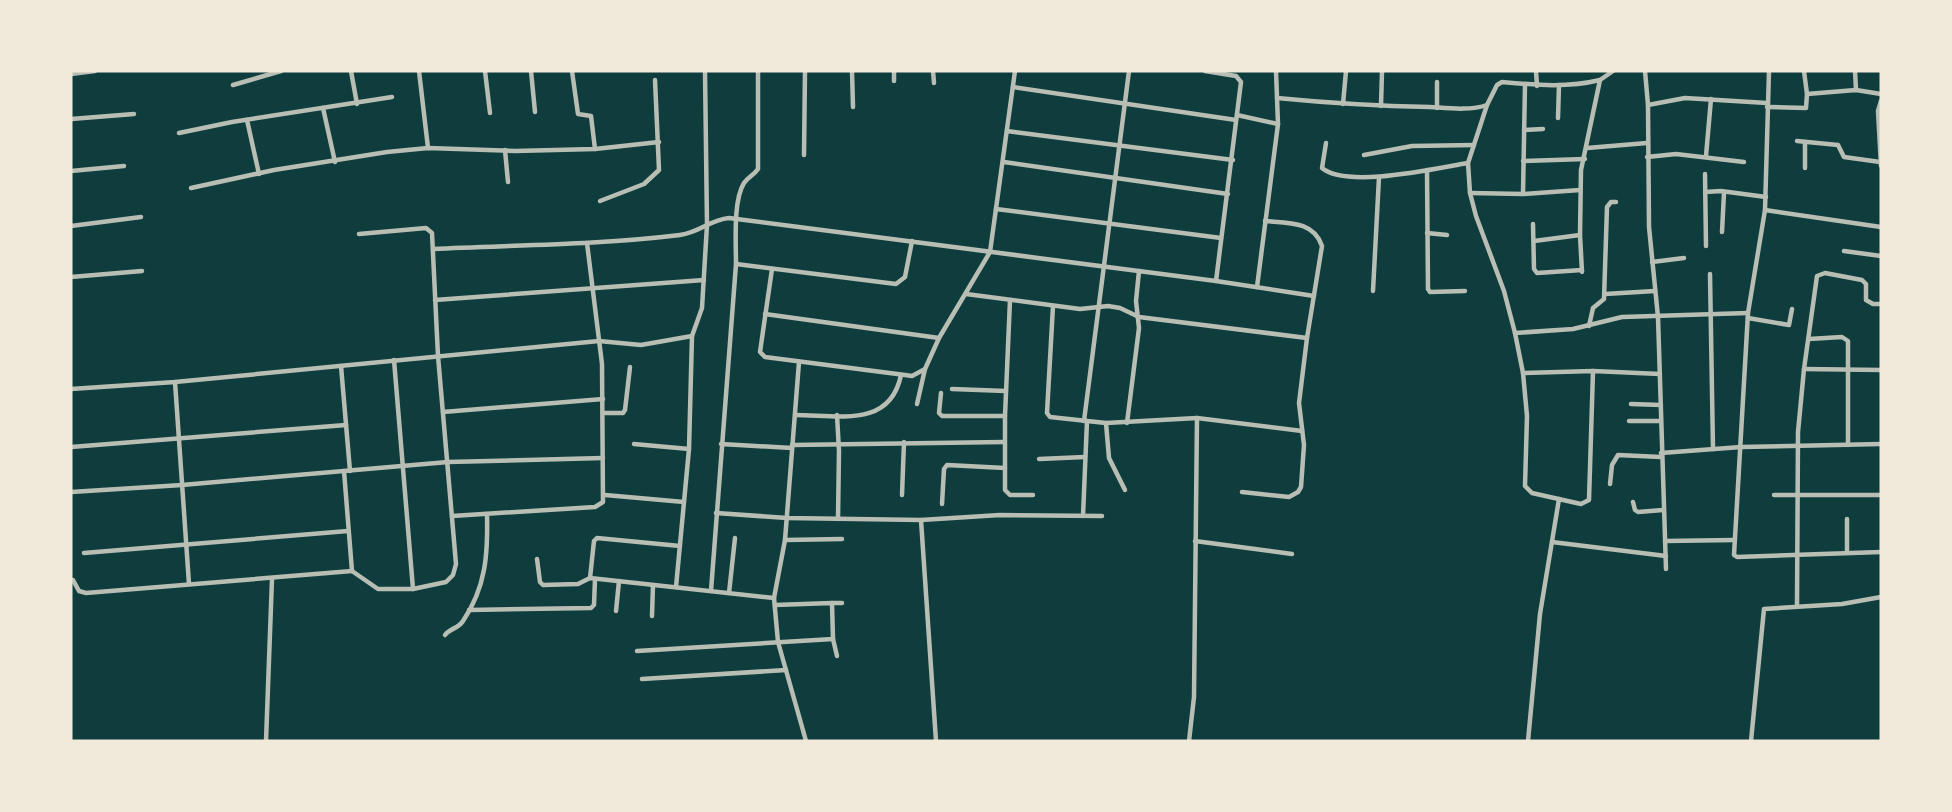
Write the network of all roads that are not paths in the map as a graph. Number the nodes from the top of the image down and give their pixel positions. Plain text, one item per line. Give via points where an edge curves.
1 (95, 71) edge
2 (281, 71) edge
3 (352, 71) edge
4 (425, 71) edge
5 (485, 71) edge
6 (531, 71) edge
7 (572, 71) edge
8 (705, 71) edge
9 (758, 71) edge
10 (806, 71) edge
11 (852, 71) edge
12 (894, 71) edge
13 (933, 71) edge
14 (1015, 71) edge
15 (1130, 71) edge
16 (1205, 71) edge
17 (1276, 71) edge
18 (1346, 71) edge
19 (1382, 71) edge
20 (1536, 71) edge
21 (1613, 71) edge
22 (1644, 71) edge
23 (1769, 71) edge
24 (1804, 71) edge
25 (1855, 71) edge
26 (419, 72) edge
27 (71, 74) edge
28 (655, 80) dead end
29 (1600, 80) junction
30 (894, 81) dead end
31 (1437, 82) dead end
32 (934, 83) dead end
33 (1524, 84) junction
34 (233, 85) dead end
35 (1537, 86) junction
36 (1559, 86) junction
37 (1013, 87) junction
38 (1856, 90) junction
39 (1807, 94) junction
40 (1881, 94) edge
41 (392, 97) dead end
42 (1277, 98) junction
43 (1711, 99) junction
44 (1881, 101) edge
45 (357, 104) junction
46 (1125, 104) junction
47 (1343, 104) junction
48 (1487, 105) junction
49 (1648, 105) junction
50 (1767, 105) junction
51 (1381, 106) junction
52 (853, 107) dead end
53 (323, 108) junction
54 (1436, 108) junction
55 (535, 112) dead end
56 (490, 113) dead end
57 (134, 114) dead end
58 (1237, 117) junction
59 (1558, 118) dead end
60 (71, 119) edge
61 (247, 120) junction
62 (1278, 124) junction
63 (1543, 129) dead end
64 (1524, 130) junction
65 (1007, 131) junction
66 (179, 133) dead end
67 (1797, 141) dead end
68 (660, 142) junction
69 (1805, 142) junction
70 (1326, 143) dead end
71 (1647, 143) junction
72 (1119, 145) junction
73 (1474, 145) junction
74 (428, 148) junction
75 (1587, 148) junction
76 (594, 149) junction
77 (505, 150) junction
78 (1364, 155) dead end
79 (804, 156) dead end
80 (1706, 156) junction
81 (1647, 157) junction
82 (1585, 159) junction
83 (1233, 160) junction
84 (1524, 161) junction
85 (335, 162) junction
86 (1004, 162) junction
87 (1744, 162) dead end
88 (1880, 162) edge
89 (1468, 163) junction
90 (124, 166) dead end
91 (1881, 166) edge
92 (1805, 168) dead end
93 (1427, 170) junction
94 (71, 171) edge
95 (259, 174) junction
96 (1706, 174) dead end
97 (1379, 177) junction
98 (1115, 178) junction
99 (508, 182) dead end
100 (191, 188) dead end
101 (1580, 190) junction
102 (1706, 192) junction
103 (1470, 193) junction
104 (1724, 193) junction
105 (1228, 194) junction
106 (1523, 194) junction
107 (1766, 197) junction
108 (600, 202) dead end
109 (1616, 202) dead end
110 (996, 209) junction
111 (1765, 210) junction
112 (140, 217) dead end
113 (737, 218) junction
114 (1265, 221) junction
115 (707, 224) junction
116 (1109, 224) junction
117 (1533, 224) dead end
118 (71, 226) edge
119 (1881, 227) edge
120 (1722, 232) dead end
121 (1427, 233) junction
122 (359, 234) dead end
123 (1448, 235) dead end
124 (1580, 235) junction
125 (1222, 238) junction
126 (912, 241) junction
127 (1534, 241) junction
128 (587, 242) junction
129 (1706, 246) dead end
130 (433, 249) junction
131 (1844, 250) dead end
132 (990, 252) junction
133 (1881, 256) edge
134 (1684, 258) dead end
135 (1652, 262) junction
136 (736, 264) junction
137 (1104, 267) junction
138 (772, 269) junction
139 (142, 271) dead end
140 (1139, 271) junction
141 (1710, 274) dead end
142 (71, 277) edge
143 (704, 280) junction
144 (1216, 281) junction
145 (1257, 287) junction
146 (592, 288) junction
147 (1373, 291) dead end
148 (1655, 291) junction
149 (1465, 292) dead end
150 (966, 294) junction
151 (1605, 294) junction
152 (1314, 296) junction
153 (435, 300) junction
154 (1010, 300) junction
155 (1881, 304) edge
156 (1053, 306) junction
157 (1098, 307) junction
158 (1792, 309) dead end
159 (1710, 313) junction
160 (766, 314) junction
161 (1139, 316) junction
162 (1748, 316) junction
163 (1658, 317) junction
164 (1589, 326) junction
165 (1515, 333) junction
166 (692, 336) junction
167 (939, 338) junction
168 (1307, 338) junction
169 (1809, 339) junction
170 (599, 340) junction
171 (438, 356) junction
172 (394, 360) junction
173 (799, 362) junction
174 (341, 366) junction
175 (630, 367) dead end
176 (926, 369) junction
177 (1804, 369) junction
178 (1848, 370) junction
179 (1881, 370) edge
180 (1593, 371) junction
181 (1523, 373) junction
182 (1660, 374) junction
183 (901, 375) junction
184 (175, 382) junction
185 (71, 389) edge
186 (952, 389) dead end
187 (1006, 391) junction
188 (941, 393) dead end
189 (604, 399) junction
190 (917, 404) dead end
191 (1631, 404) dead end
192 (1661, 405) junction
193 (443, 412) junction
194 (603, 413) junction
195 (795, 415) junction
196 (837, 415) junction
197 (1005, 416) junction
198 (1197, 418) junction
199 (1661, 420) junction
200 (1086, 421) junction
201 (1629, 421) dead end
202 (1106, 423) junction
203 (1127, 423) junction
204 (346, 425) junction
205 (1302, 431) junction
206 (179, 438) junction
207 (904, 442) junction
208 (1004, 442) junction
209 (634, 444) dead end
210 (721, 444) junction
211 (839, 444) junction
212 (1881, 444) edge
213 (1848, 445) junction
214 (71, 447) edge
215 (792, 447) junction
216 (1741, 447) junction
217 (1799, 447) junction
218 (688, 449) junction
219 (1713, 449) junction
220 (1661, 455) junction
221 (1085, 457) junction
222 (603, 458) junction
223 (1039, 459) dead end
224 (448, 462) junction
225 (402, 467) junction
226 (1005, 468) junction
227 (344, 471) junction
228 (350, 471) junction
229 (1610, 484) dead end
230 (182, 486) junction
231 (1125, 490) dead end
232 (71, 492) edge
233 (1242, 492) dead end
234 (605, 495) junction
235 (902, 495) dead end
236 (1033, 495) dead end
237 (1774, 495) dead end
238 (1799, 495) junction
239 (1881, 495) edge
240 (1559, 499) junction
241 (684, 502) junction
242 (1632, 502) dead end
243 (942, 504) dead end
244 (1664, 510) junction
245 (716, 513) junction
246 (487, 514) junction
247 (452, 516) junction
248 (1082, 516) junction
249 (1102, 516) dead end
250 (787, 518) junction
251 (838, 518) junction
252 (1847, 519) dead end
253 (921, 520) junction
254 (348, 531) junction
255 (735, 538) dead end
256 (842, 539) dead end
257 (785, 540) junction
258 (1194, 540) junction
259 (1735, 540) junction
260 (1665, 541) junction
261 (1552, 542) junction
262 (187, 544) junction
263 (680, 546) junction
264 (1881, 552) edge
265 (84, 553) dead end
266 (1847, 553) junction
267 (1292, 554) dead end
268 (1797, 555) junction
269 (1666, 556) junction
270 (537, 560) dead end
271 (1666, 569) dead end
272 (352, 572) junction
273 (592, 578) junction
274 (272, 579) junction
275 (74, 580) dead end
276 (619, 581) junction
277 (189, 584) junction
278 (653, 584) junction
279 (676, 587) junction
280 (413, 589) junction
281 (711, 591) junction
282 (729, 593) junction
283 (1881, 597) edge
284 (774, 598) junction
285 (832, 603) junction
286 (842, 603) dead end
287 (775, 604) junction
288 (1797, 606) junction
289 (469, 610) junction
290 (616, 611) dead end
291 (652, 616) dead end
292 (445, 635) dead end
293 (833, 639) junction
294 (778, 642) junction
295 (637, 651) dead end
296 (837, 656) dead end
297 (786, 670) junction
298 (642, 679) dead end
299 (266, 741) edge
300 (806, 741) edge
301 (936, 741) edge
302 (1189, 741) edge
303 (1528, 741) edge
304 (1751, 741) edge

1 - 27 street
2 - 34 street
3 - 45 street
4 - 26 street
5 - 56 street
6 - 55 street
7 - 76 street via 578,114 591,116
8 - 115 street
9 - 113 street via 758,169 741,190
10 - 79 street
11 - 52 street
12 - 30 street
13 - 32 street
14 - 37 street
15 - 46 street
16 - 58 street via 1240,78
17 - 42 street
18 - 47 street
19 - 51 street
20 - 35 street
21 - 29 street
22 - 49 street
23 - 50 street
24 - 39 street
25 - 38 street
26 - 74 street
28 - 68 street
29 - 36 street
29 - 75 street
31 - 54 street
33 - 35 street
33 - 48 street via 1502,82
33 - 64 street
35 - 36 street
36 - 59 street
37 - 46 street
37 - 65 street
38 - 39 street
38 - 40 street
39 - 50 street via 1808,106 1804,109
41 - 45 street
42 - 47 street
42 - 62 street
43 - 49 street via 1685,98
43 - 50 street
43 - 80 street
44 - 88 street via 1878,111
45 - 53 street
46 - 58 street
46 - 72 street
47 - 51 street
48 - 54 street via 1480,108
48 - 73 street
49 - 71 street
50 - 107 street
51 - 54 street
53 - 61 street
53 - 85 street
57 - 60 street
58 - 62 street
58 - 83 street
61 - 66 street
61 - 95 street
62 - 114 street
63 - 64 street
64 - 84 street
65 - 72 street
65 - 86 street
67 - 69 street
68 - 76 street
68 - 108 street via 659,170 644,184
69 - 88 street via 1838,145 1847,159
69 - 92 street
70 - 97 street via 1322,168 1326,172 1352,177
71 - 75 street
71 - 81 street
72 - 83 street
72 - 98 street
73 - 78 street via 1432,144
73 - 89 street
74 - 77 street
74 - 85 street
75 - 82 street
76 - 77 street
77 - 99 street
80 - 81 street via 1676,154
80 - 87 street
81 - 135 street
82 - 84 street
82 - 101 street
83 - 105 street
84 - 106 street
85 - 95 street
86 - 98 street
86 - 110 street
88 - 91 street
89 - 93 street
89 - 103 street
90 - 94 street
93 - 97 street
93 - 121 street
95 - 100 street
96 - 102 street
97 - 147 street
98 - 105 street
98 - 116 street
101 - 106 street
101 - 124 street
102 - 104 street
102 - 129 street
103 - 106 street
103 - 165 street
104 - 107 street
104 - 120 street
105 - 125 street
107 - 111 street
109 - 151 street via 1607,207
110 - 116 street
110 - 132 street
111 - 119 street
111 - 162 street
112 - 118 street
113 - 115 street via 722,218
113 - 126 street
113 - 136 street
114 - 145 street
114 - 152 street via 1305,226 1316,234 1322,246
115 - 128 street via 697,232 680,235
115 - 143 street
116 - 125 street
116 - 137 street
117 - 127 street
121 - 123 street
121 - 149 street via 1428,289 1430,292
122 - 130 street via 428,229 432,233
124 - 127 street
124 - 127 street via 1582,271 1540,274 1534,269
125 - 144 street
126 - 132 street
126 - 138 street via 905,277 896,284
128 - 130 street
128 - 146 street
130 - 153 street
131 - 133 street
132 - 137 street
132 - 150 street
134 - 135 street
135 - 148 street
136 - 138 street
136 - 210 street
137 - 140 street
137 - 157 street
138 - 160 street
139 - 142 street
140 - 144 street
140 - 161 street via 1136,302
141 - 159 street
143 - 146 street
143 - 166 street via 702,308
144 - 145 street
145 - 152 street
146 - 153 street
146 - 170 street
148 - 151 street
148 - 163 street
150 - 154 street
150 - 167 street
151 - 164 street via 1601,303 1592,308
152 - 168 street
153 - 171 street
154 - 156 street
154 - 187 street
155 - 169 street via 1866,300 1865,282 1825,272 1816,280
156 - 157 street
156 - 200 street via 1048,413 1054,419
157 - 161 street via 1120,308
157 - 200 street
158 - 162 street via 1788,325
159 - 162 street
159 - 163 street
159 - 219 street
160 - 167 street
160 - 173 street via 762,355
161 - 168 street
161 - 203 street
162 - 216 street
163 - 164 street via 1622,317
163 - 182 street
164 - 165 street
165 - 181 street
166 - 170 street via 641,345
166 - 218 street
167 - 176 street
168 - 205 street via 1299,403
169 - 177 street
169 - 178 street via 1846,338
170 - 171 street
170 - 189 street
171 - 172 street
171 - 193 street
172 - 174 street
172 - 225 street
173 - 183 street
173 - 195 street
174 - 184 street
174 - 204 street
175 - 194 street via 625,410 623,413
176 - 183 street via 912,376
176 - 190 street
177 - 178 street
177 - 217 street
178 - 179 street
178 - 213 street
180 - 181 street
180 - 182 street
180 - 240 street via 1590,497 1581,504
181 - 240 street via 1527,416 1525,486 1532,493
182 - 192 street
183 - 196 street via 898,389 880,410 866,415
184 - 185 street
184 - 206 street
186 - 187 street
187 - 197 street
188 - 197 street via 939,413 942,416
189 - 193 street
189 - 194 street
191 - 192 street
192 - 199 street
193 - 224 street
194 - 222 street
195 - 196 street
195 - 215 street
196 - 211 street
197 - 208 street
198 - 203 street
198 - 205 street
198 - 258 street
199 - 201 street
199 - 220 street
200 - 202 street
200 - 221 street
202 - 203 street
202 - 231 street via 1109,458
204 - 206 street
204 - 228 street
205 - 233 street via 1304,445 1298,492 1289,497
206 - 214 street
206 - 230 street
207 - 208 street
207 - 211 street
207 - 235 street
208 - 226 street
209 - 218 street
210 - 215 street
210 - 245 street
211 - 215 street
211 - 251 street
212 - 213 street
213 - 217 street
215 - 250 street
216 - 217 street
216 - 219 street
216 - 259 street
217 - 238 street
218 - 241 street
219 - 220 street
220 - 229 street via 1618,455 1612,465
220 - 244 street
221 - 223 street
221 - 248 street
222 - 224 street
222 - 234 street
224 - 225 street
224 - 247 street
225 - 228 street
225 - 280 street
226 - 236 street via 1006,493
226 - 243 street via 947,465
227 - 228 street
227 - 230 street
227 - 254 street
230 - 232 street
230 - 262 street
234 - 241 street
234 - 246 street via 603,502 594,507
237 - 238 street
238 - 239 street
238 - 268 street
240 - 261 street
241 - 263 street
242 - 244 street via 1638,512
244 - 260 street
245 - 250 street
245 - 281 street
246 - 247 street
246 - 289 street via 486,569
247 - 280 street via 456,564 453,575 446,582
248 - 249 street
248 - 253 street via 1000,515
250 - 251 street
250 - 257 street
251 - 253 street
252 - 266 street
253 - 301 street
254 - 262 street
254 - 272 street
255 - 282 street
256 - 257 street
257 - 284 street
258 - 267 street
258 - 302 street via 1194,697
259 - 260 street
259 - 268 street via 1734,555 1737,558
260 - 269 street
261 - 269 street
261 - 303 street via 1540,614
262 - 265 street
262 - 277 street
263 - 273 street via 597,538 594,541
263 - 279 street
264 - 266 street
266 - 268 street
268 - 288 street
269 - 271 street
270 - 273 street via 543,585 578,584
272 - 274 street
272 - 280 street via 378,589
273 - 276 street
273 - 289 street via 594,605 591,608
274 - 277 street
274 - 299 street
275 - 277 street via 80,591 86,593
276 - 278 street
276 - 290 street
278 - 279 street
278 - 291 street
279 - 281 street
281 - 282 street
282 - 284 street
283 - 288 street via 1842,604
284 - 287 street
285 - 286 street
285 - 287 street
285 - 293 street
287 - 294 street
288 - 304 street via 1763,611
289 - 292 street via 457,628
293 - 294 street
293 - 296 street
294 - 295 street
294 - 297 street
297 - 298 street
297 - 300 street

